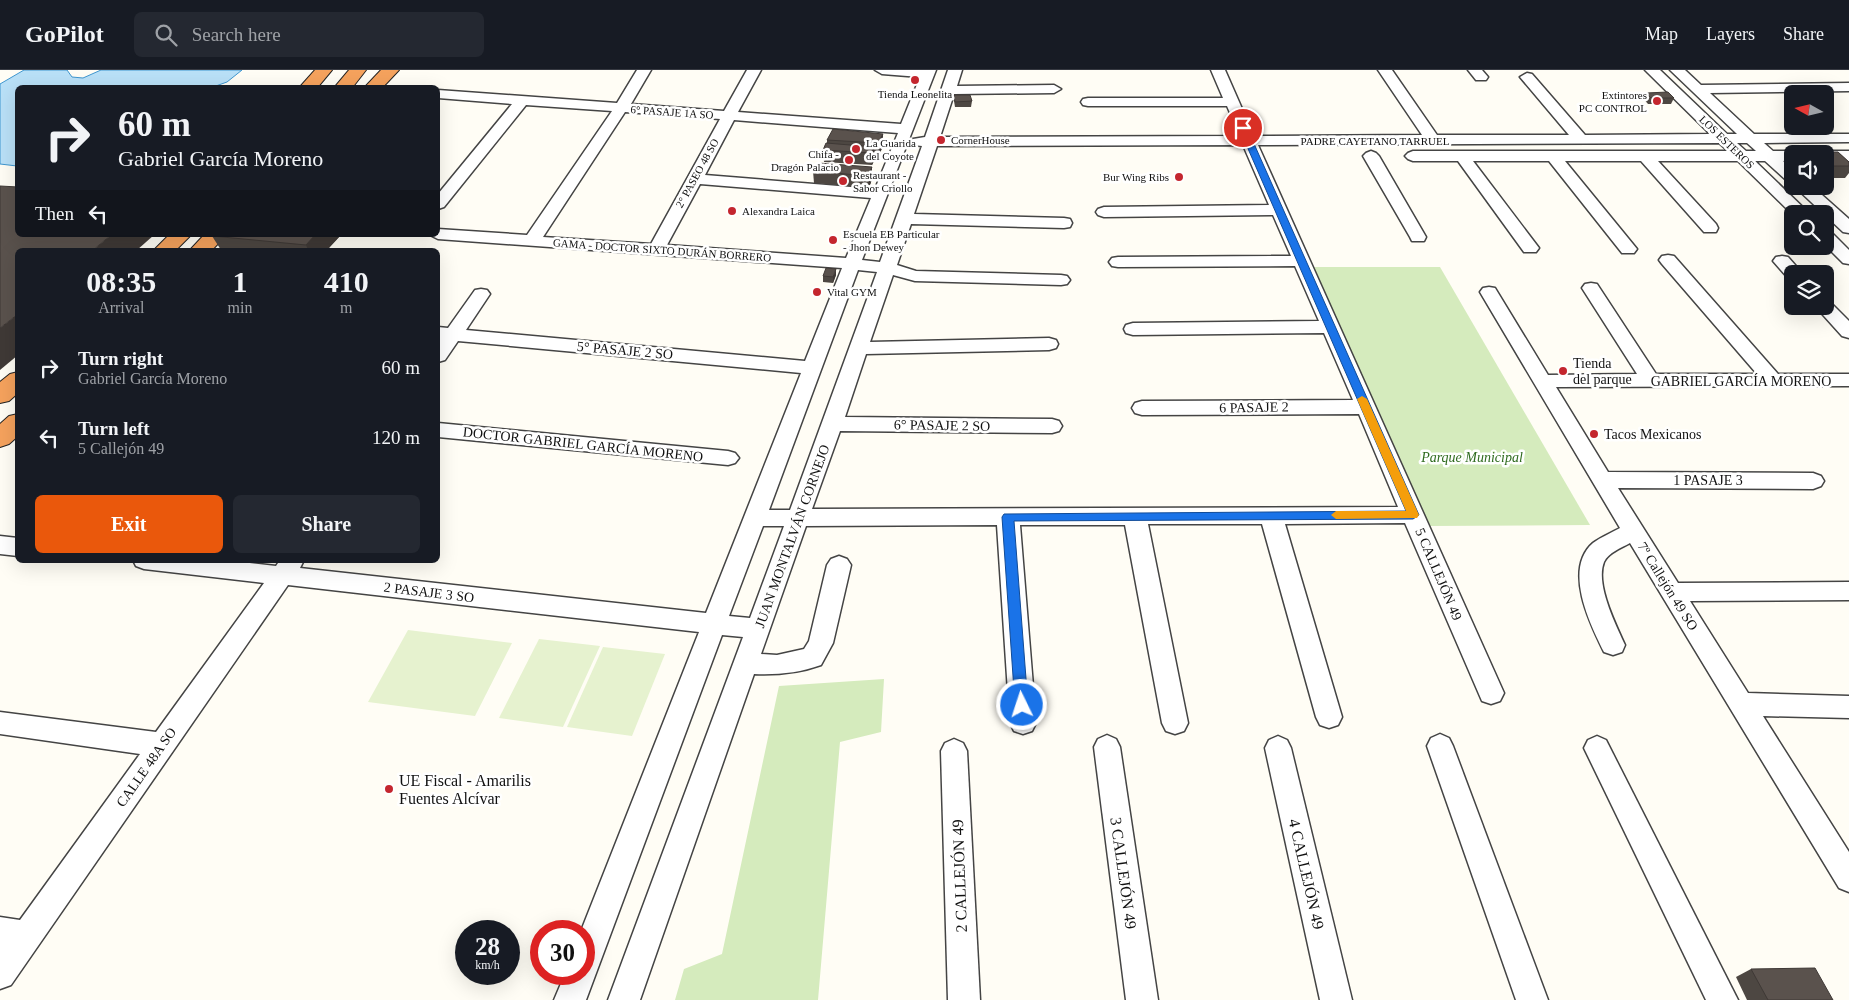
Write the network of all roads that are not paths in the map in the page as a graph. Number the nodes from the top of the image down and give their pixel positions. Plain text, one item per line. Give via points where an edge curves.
1 (324, 70) edge
2 (358, 70) edge
3 (391, 70) edge
4 (644, 70) edge
5 (754, 70) edge
6 (882, 70) edge
7 (955, 70) edge
8 (1218, 70) edge
9 (1384, 70) edge
10 (1652, 70) edge
11 (1677, 70) edge
12 (928, 72) edge
13 (1790, 76) dead end
14 (1527, 77) dead end
15 (311, 85) edge
16 (345, 85) edge
17 (375, 85) edge
18 (1801, 85) edge
19 (1784, 87) edge
20 (1834, 87) edge
21 (1849, 87) edge
22 (1697, 88) junction
23 (1054, 89) dead end
24 (948, 90) junction
25 (440, 94) edge
26 (522, 100) junction
27 (1088, 102) dead end
28 (1232, 102) junction
29 (621, 108) junction
30 (729, 116) junction
31 (1724, 138) junction
32 (1751, 138) junction
33 (1849, 138) edge
34 (1581, 139) junction
35 (1433, 140) junction
36 (902, 141) junction
37 (1252, 148) junction
38 (928, 149) junction
39 (1274, 156) dead end
40 (1351, 156) dead end
41 (1371, 156) junction
42 (1462, 156) junction
43 (1553, 156) junction
44 (1645, 156) junction
45 (1742, 156) junction
46 (1770, 156) junction
47 (1784, 156) edge
48 (1834, 156) edge
49 (1849, 156) edge
50 (1784, 169) edge
51 (694, 179) junction
52 (880, 194) junction
53 (1812, 195) edge
54 (440, 202) edge
55 (1793, 205) edge
56 (1279, 210) junction
57 (1104, 212) dead end
58 (904, 219) junction
59 (1064, 223) dead end
60 (1710, 228) dead end
61 (1849, 228) edge
62 (440, 234) edge
63 (179, 237) edge
64 (214, 237) edge
65 (1418, 237) dead end
66 (532, 241) junction
67 (1834, 245) edge
68 (166, 248) edge
69 (202, 248) edge
70 (1530, 248) dead end
71 (1628, 249) dead end
72 (656, 250) junction
73 (1849, 259) edge
74 (1668, 260) dead end
75 (1302, 261) junction
76 (1118, 262) dead end
77 (852, 264) junction
78 (887, 268) junction
79 (1061, 280) dead end
80 (1591, 288) dead end
81 (1490, 292) dead end
82 (481, 294) dead end
83 (1833, 315) edge
84 (1330, 326) junction
85 (1133, 329) dead end
86 (1849, 332) edge
87 (445, 333) edge
88 (1049, 344) dead end
89 (858, 348) junction
90 (440, 349) edge
91 (812, 368) junction
92 (1773, 380) junction
93 (1849, 380) edge
94 (1543, 381) junction
95 (1651, 381) junction
96 (15, 382) edge
97 (0, 395) edge
98 (1366, 407) junction
99 (1142, 408) dead end
100 (832, 424) junction
101 (15, 425) edge
102 (1052, 426) dead end
103 (440, 430) edge
104 (0, 438) edge
105 (728, 458) dead end
106 (1602, 480) junction
107 (1813, 481) dead end
108 (1271, 515) junction
109 (1413, 515) junction
110 (1135, 516) junction
111 (1008, 517) junction
112 (754, 518) junction
113 (798, 518) junction
114 (1634, 530) junction
115 (0, 545) edge
116 (15, 547) edge
117 (206, 563) edge
118 (839, 565) dead end
119 (288, 567) edge
120 (1672, 592) junction
121 (1849, 592) edge
122 (714, 625) junction
123 (758, 629) junction
124 (1613, 645) dead end
125 (746, 663) junction
126 (1490, 693) dead end
127 (1741, 704) junction
128 (1849, 707) edge
129 (1330, 717) dead end
130 (0, 723) edge
131 (1023, 723) dead end
132 (1175, 723) dead end
133 (162, 745) junction
134 (1440, 746) dead end
135 (1106, 747) dead end
136 (1278, 748) dead end
137 (1597, 748) dead end
138 (954, 752) dead end
139 (1841, 854) edge
140 (1849, 878) edge
141 (13, 934) edge
142 (595, 935) edge
143 (0, 974) edge
144 (576, 985) edge
145 (570, 1000) edge
146 (624, 1000) edge
147 (964, 1000) edge
148 (1142, 1000) edge
149 (1336, 1000) edge
150 (1532, 1000) edge
151 (1722, 1000) edge

1 - 15 highway
2 - 16 highway
3 - 17 highway
4 - 29 street
5 - 30 street, 2° PASEO 48 SO
6 - 12 street
7 - 24 street, JUAN MONTALVÁN CORNEJO
8 - 28 street, 5 CALLEJÓN 49
9 - 35 street
10 - 31 street, LOS ESTEROS
11 - 22 street, LOS ESTEROS
12 - 36 street
13 - 18 street
14 - 34 street
19 - 22 street
20 - 21 street
22 - 32 street, LOS ESTEROS
23 - 24 street
24 - 38 street, JUAN MONTALVÁN CORNEJO
25 - 26 street, 6° PASAJE 1A SO
26 - 29 street, 6° PASAJE 1A SO
26 - 54 street
27 - 28 street
28 - 37 street, 5 CALLEJÓN 49
29 - 30 street, 6° PASAJE 1A SO
29 - 66 street
30 - 36 street, 6° PASAJE 1A SO
30 - 51 street, 2° PASEO 48 SO
31 - 32 street, PADRE CAYETANO TARRUEL
31 - 34 street, PADRE CAYETANO TARRUEL
31 - 45 street, LOS ESTEROS
32 - 33 street, PADRE CAYETANO TARRUEL
32 - 46 street, LOS ESTEROS
34 - 35 street, PADRE CAYETANO TARRUEL
35 - 37 street, PADRE CAYETANO TARRUEL
36 - 38 street, PADRE CAYETANO TARRUEL
36 - 52 street
37 - 38 street, PADRE CAYETANO TARRUEL
37 - 39 street, PADRE CAYETANO TARRUEL
37 - 56 street, 5 CALLEJÓN 49
38 - 58 street, JUAN MONTALVÁN CORNEJO
40 - 41 street, PADRE CAYETANO TARRUEL
41 - 42 street, PADRE CAYETANO TARRUEL
41 - 65 street
42 - 43 street, PADRE CAYETANO TARRUEL
42 - 70 street
43 - 44 street, PADRE CAYETANO TARRUEL
43 - 71 street
44 - 45 street, PADRE CAYETANO TARRUEL
44 - 60 street
45 - 46 street, PADRE CAYETANO TARRUEL
45 - 55 street, LOS ESTEROS
46 - 47 street, PADRE CAYETANO TARRUEL
46 - 50 street, LOS ESTEROS
48 - 49 street
51 - 52 street
51 - 72 street, 2° PASEO 48 SO
52 - 77 street
53 - 61 street
56 - 57 street
56 - 75 street, 5 CALLEJÓN 49
58 - 59 street
58 - 78 street, JUAN MONTALVÁN CORNEJO
62 - 66 street, GAMA - DOCTOR SIXTO DURÁN BORRERO
63 - 68 highway
64 - 69 highway
66 - 72 street, GAMA - DOCTOR SIXTO DURÁN BORRERO
67 - 73 street
72 - 77 street, GAMA - DOCTOR SIXTO DURÁN BORRERO
74 - 92 street
75 - 76 street
75 - 84 street, 5 CALLEJÓN 49
77 - 78 street, GAMA - DOCTOR SIXTO DURÁN BORRERO
77 - 91 street
78 - 79 street, GAMA - DOCTOR SIXTO DURÁN BORRERO via 915,276
78 - 89 street, JUAN MONTALVÁN CORNEJO
80 - 95 street
81 - 94 street, 7º Callejón 49 SO
82 - 87 street
83 - 86 street
84 - 85 street
84 - 98 street, 5 CALLEJÓN 49
87 - 90 street
87 - 91 street, 5° PASAJE 2 SO
88 - 89 street
89 - 100 street, JUAN MONTALVÁN CORNEJO
91 - 112 street
92 - 93 street, GABRIEL GARCÍA MORENO
92 - 95 street, GABRIEL GARCÍA MORENO
94 - 95 street, GABRIEL GARCÍA MORENO
94 - 106 street, 7º Callejón 49 SO
96 - 97 highway
98 - 99 street, 6 PASAJE 2
98 - 109 street, 5 CALLEJÓN 49
100 - 102 street, 6° PASAJE 2 SO
100 - 113 street, JUAN MONTALVÁN CORNEJO
101 - 104 highway
103 - 105 street, DOCTOR GABRIEL GARCÍA MORENO
106 - 107 street, 1 PASAJE 3
106 - 114 street, 7º Callejón 49 SO
108 - 109 street
108 - 110 street
108 - 129 street
109 - 126 street, 5 CALLEJÓN 49
110 - 111 street
110 - 132 street
111 - 113 street
111 - 131 street
112 - 113 street
112 - 122 street
113 - 123 street, JUAN MONTALVÁN CORNEJO
114 - 120 street, 7º Callejón 49 SO
114 - 124 street via 1600,551 1592,563 1590,579 1598,610
115 - 116 street
117 - 119 street, 2 PASAJE 3 SO
118 - 125 street via 821,643 812,658 777,665
119 - 122 street, 2 PASAJE 3 SO
119 - 133 street, CALLE 48A SO
120 - 121 street
120 - 127 street, 7º Callejón 49 SO
122 - 123 street, 2 PASAJE 3 SO
122 - 142 street
123 - 125 street, JUAN MONTALVÁN CORNEJO
125 - 146 street, JUAN MONTALVÁN CORNEJO
127 - 128 street
127 - 139 street, 7º Callejón 49 SO
130 - 133 street
133 - 141 street, CALLE 48A SO
134 - 150 street
135 - 148 street, 3 CALLEJÓN 49
136 - 149 street, 4 CALLEJÓN 49
137 - 151 street
138 - 147 street, 2 CALLEJÓN 49
139 - 140 street, 7º Callejón 49 SO
141 - 143 street, CALLE 48A SO
144 - 145 street

